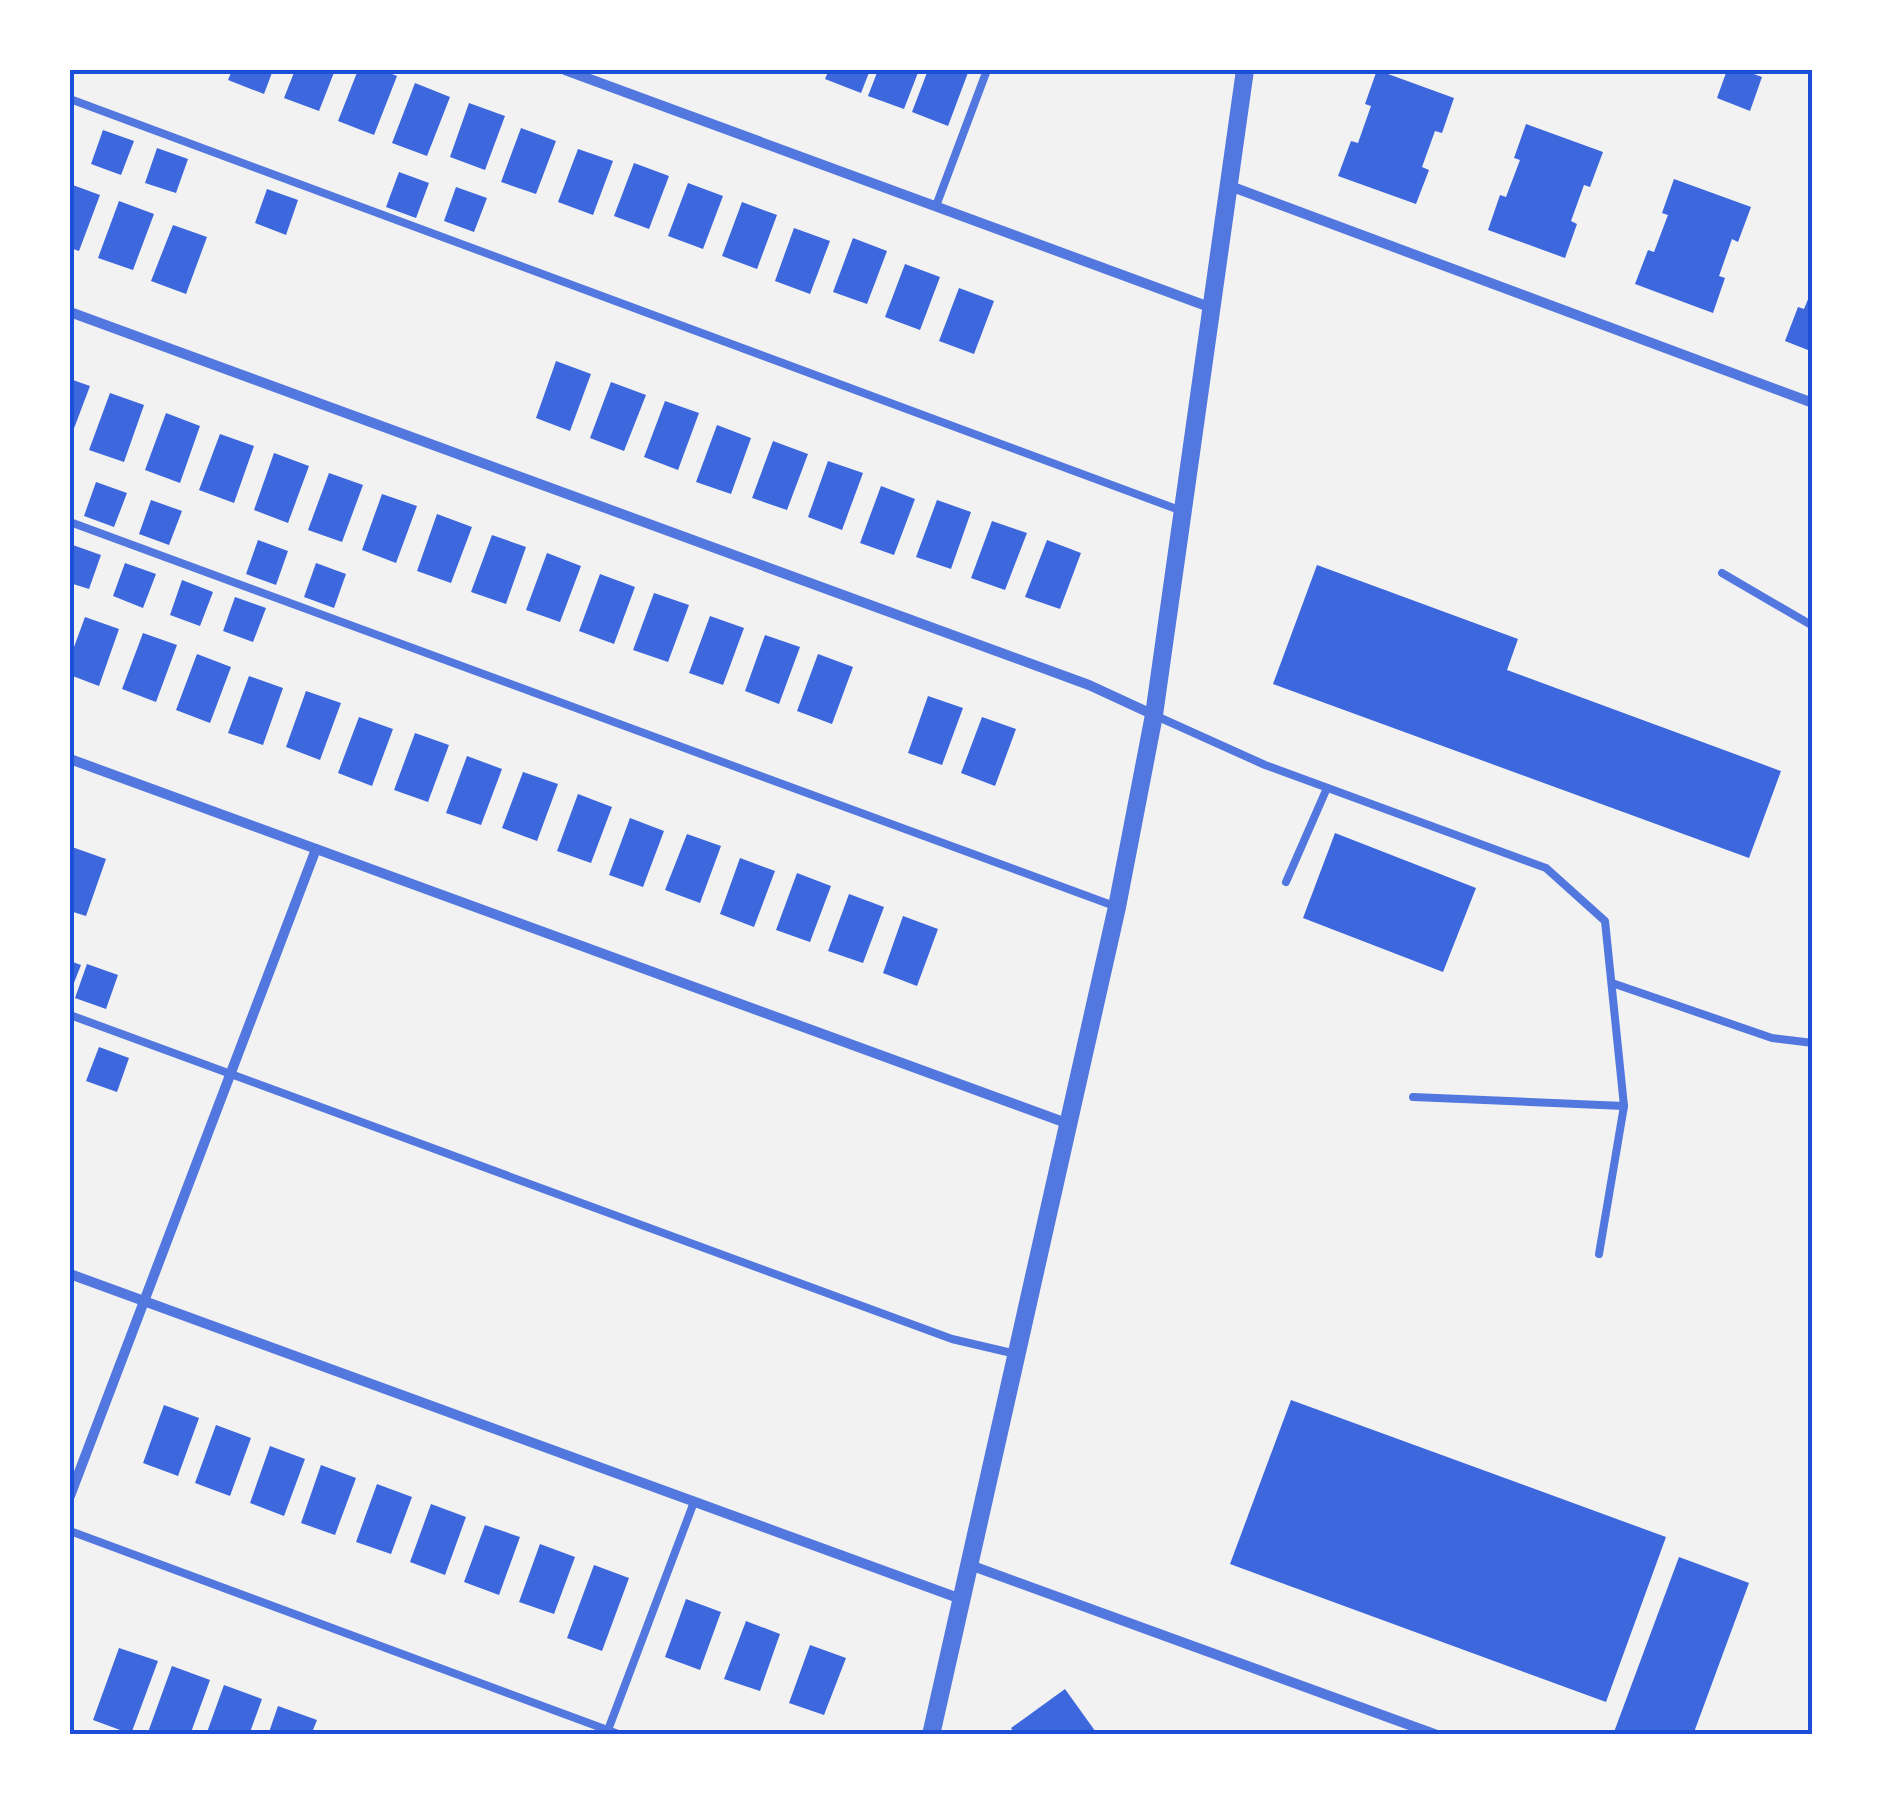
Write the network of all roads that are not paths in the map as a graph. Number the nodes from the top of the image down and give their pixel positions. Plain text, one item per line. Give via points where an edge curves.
1 (566, 70) edge
2 (987, 70) edge
3 (1245, 70) edge
4 (70, 99) edge
5 (1230, 186) junction
6 (936, 206) junction
7 (1212, 308) junction
8 (70, 312) edge
9 (1813, 403) edge
10 (1183, 511) junction
11 (70, 522) edge
12 (1722, 573) dead end
13 (1813, 626) edge
14 (1154, 715) junction
15 (70, 759) edge
16 (1327, 788) junction
17 (316, 849) junction
18 (1286, 882) dead end
19 (1118, 908) junction
20 (1612, 984) junction
21 (70, 1015) edge
22 (1813, 1043) edge
23 (231, 1074) junction
24 (1413, 1097) dead end
25 (1624, 1106) junction
26 (1070, 1124) junction
27 (1600, 1254) dead end
28 (70, 1274) edge
29 (145, 1301) junction
30 (1017, 1354) junction
31 (70, 1496) edge
32 (694, 1502) junction
33 (70, 1531) edge
34 (970, 1565) junction
35 (961, 1600) junction
36 (608, 1730) junction
37 (621, 1735) edge
38 (932, 1735) edge
39 (1438, 1735) edge

1 - 6 street
2 - 6 lane
3 - 5 street
4 - 10 lane
5 - 7 street
5 - 9 street
6 - 7 street
7 - 10 street
8 - 14 street via 1071,678
10 - 14 street
11 - 19 lane
12 - 13 lane
14 - 16 lane
14 - 19 street
15 - 17 street
16 - 18 lane
16 - 20 lane via 1546,868 1605,922
17 - 23 street
17 - 26 street
19 - 26 street
20 - 22 lane via 1772,1038
20 - 25 lane
21 - 23 lane
23 - 29 street
23 - 30 lane via 952,1339
24 - 25 lane
25 - 27 lane
26 - 30 street
28 - 29 street
29 - 31 street
29 - 32 street
30 - 34 street
32 - 35 street
32 - 36 lane
33 - 36 lane
34 - 35 street
34 - 39 street
35 - 38 street
36 - 37 lane

